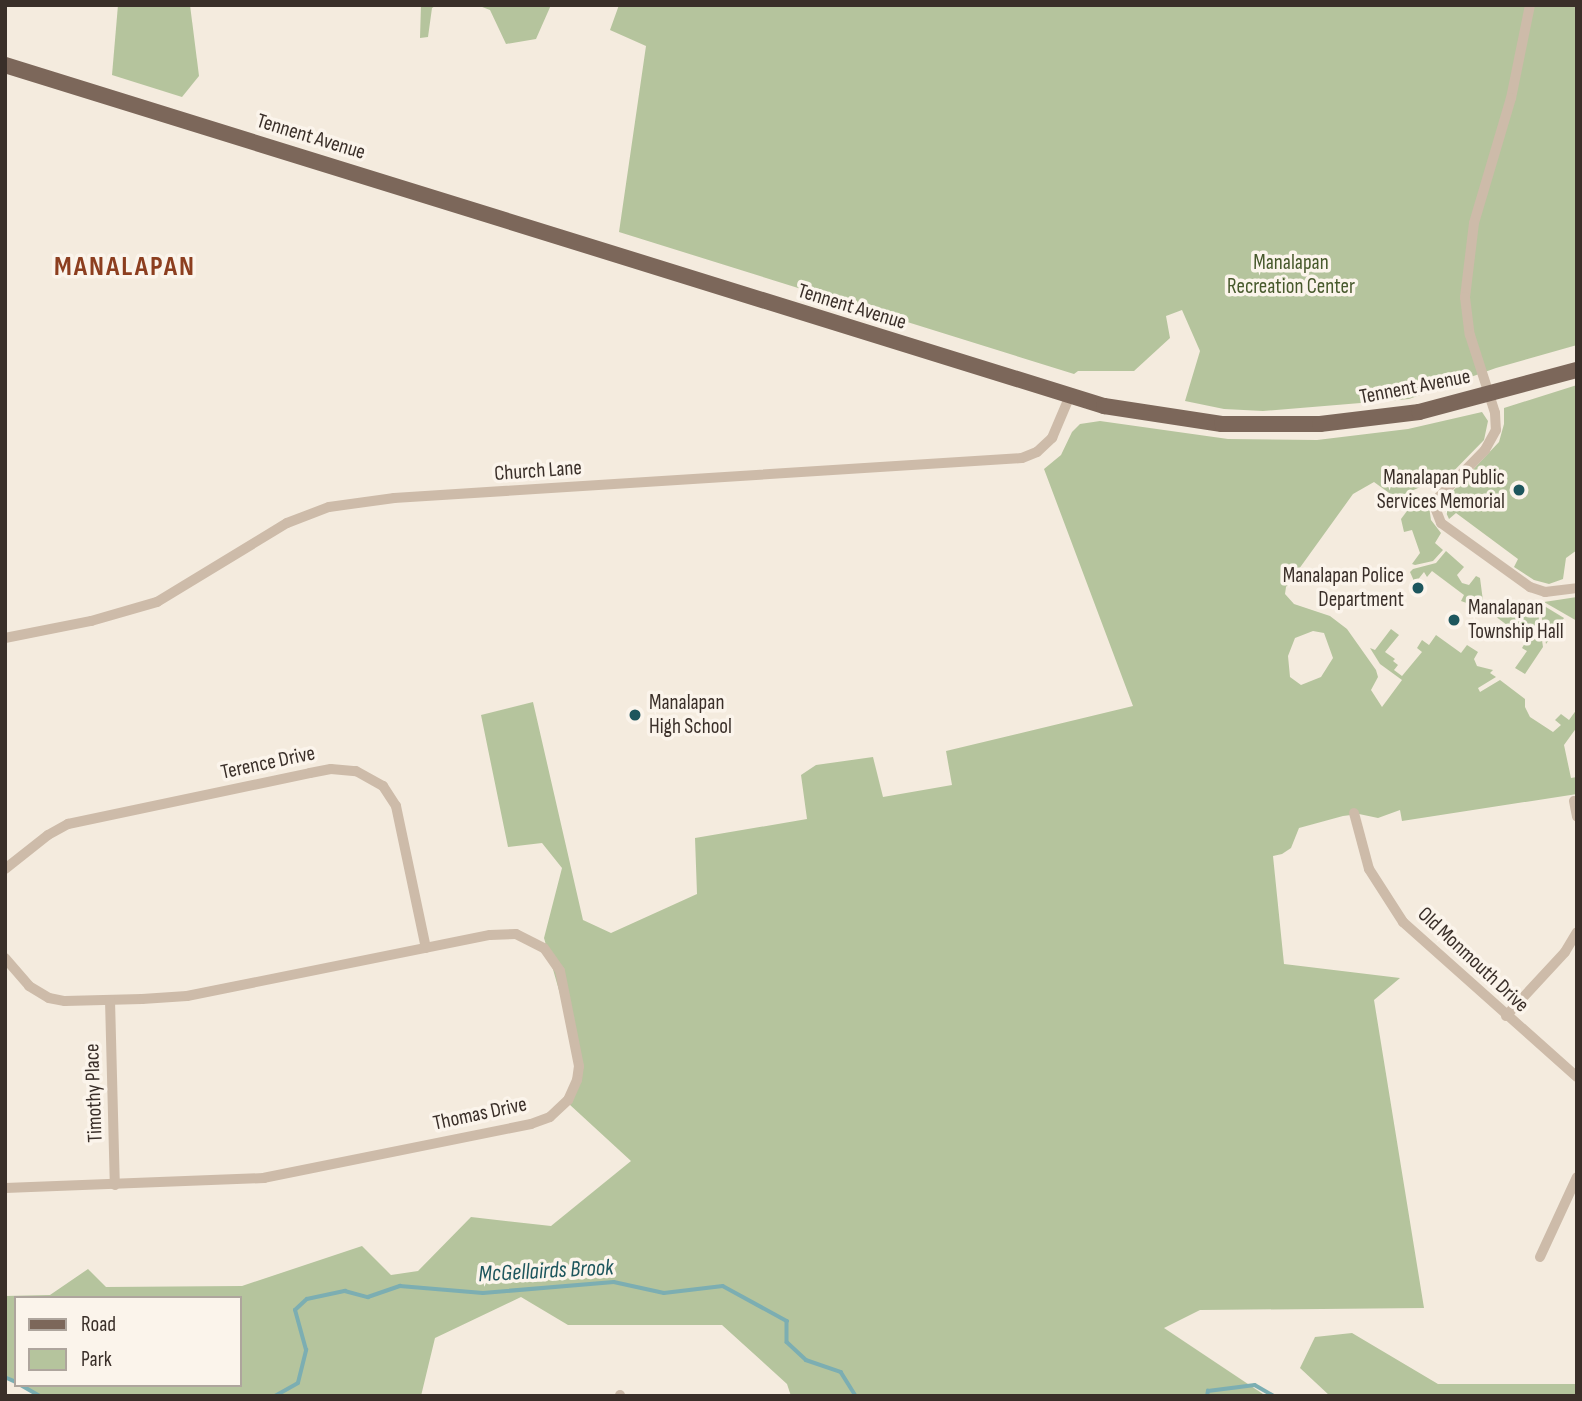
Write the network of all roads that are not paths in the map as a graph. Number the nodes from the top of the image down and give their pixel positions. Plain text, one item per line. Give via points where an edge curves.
1 (1530, 5) edge
2 (5, 65) edge
3 (1577, 370) edge
4 (1488, 394) junction
5 (1069, 398) junction
6 (1577, 588) edge
7 (5, 638) edge
8 (1574, 800) dead end
9 (1354, 813) dead end
10 (1577, 817) edge
11 (5, 869) edge
12 (1577, 932) edge
13 (426, 948) junction
14 (5, 958) edge
15 (110, 1000) junction
16 (1506, 1016) junction
17 (1577, 1077) edge
18 (1577, 1177) edge
19 (115, 1185) junction
20 (5, 1188) edge
21 (1540, 1257) dead end

1 - 4 street via 1511,99 1470,243 1466,309
2 - 5 main road, Tennent Avenue
3 - 4 main road, Tennent Avenue
4 - 5 main road, Tennent Avenue via 1376,419 1273,426 1184,419
4 - 6 street via 1496,419 1494,436 1439,497 1438,517 1530,587 1545,592
5 - 7 street, Church Lane via 1052,438 1022,458 346,503 287,523 157,602
8 - 10 street
9 - 16 street, Old Monmouth Drive via 1370,869 1392,909
11 - 13 street, Terence Drive via 68,824 331,769 356,771 383,786 396,806
12 - 16 street
13 - 15 street, Thomas Drive via 187,996
13 - 19 street, Thomas Drive via 516,934 536,942 553,959 560,971 579,1060 575,1087 558,1111 531,1124 275,1176
14 - 15 street, Thomas Drive via 29,986 49,998
15 - 19 street, Timothy Place
16 - 17 street, Old Monmouth Drive
18 - 21 street
19 - 20 street, Thomas Drive

